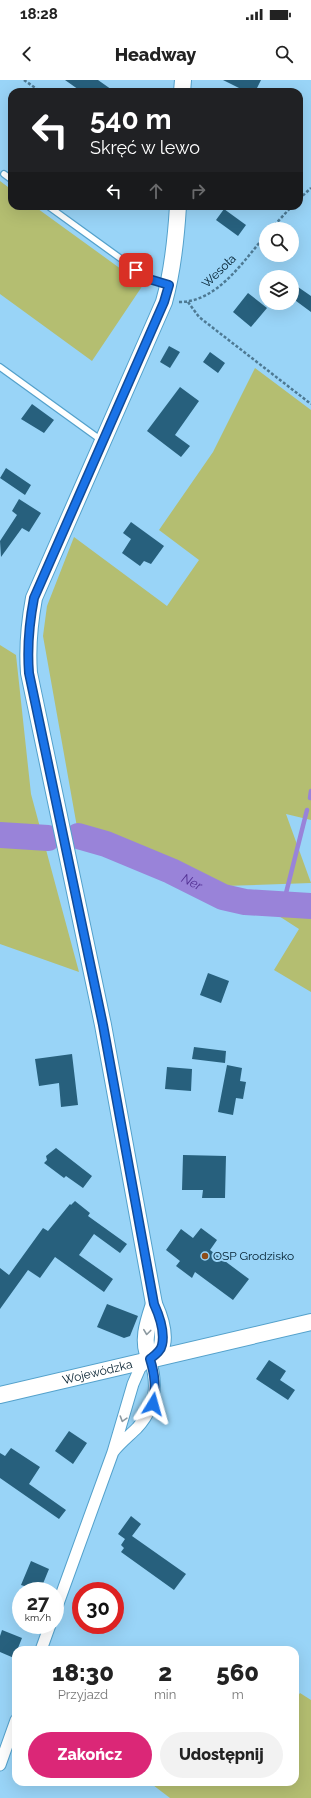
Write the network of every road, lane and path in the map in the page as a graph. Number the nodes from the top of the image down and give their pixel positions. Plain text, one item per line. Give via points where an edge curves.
1 (24, 80) edge
2 (35, 88) edge
3 (4, 174) dead end
4 (8, 177) edge
5 (311, 188) edge
6 (303, 195) edge
7 (54, 210) edge
8 (178, 210) edge
9 (288, 210) edge
10 (277, 222) edge
11 (259, 243) edge
12 (169, 285) junction
13 (170, 302) junction
14 (188, 302) junction
15 (0, 366) edge
16 (311, 404) edge
17 (103, 441) junction
18 (311, 1322) edge
19 (150, 1359) junction
20 (0, 1395) edge
21 (113, 1452) junction
22 (64, 1587) edge
23 (47, 1634) edge
24 (42, 1646) edge
25 (12, 1731) edge
26 (0, 1765) edge

1 - 2 path
3 - 4 lane
5 - 6 path
7 - 12 lane via 149,279
8 - 12 street via 176,243
9 - 10 path
11 - 14 path, Wesoła via 222,284 205,297
12 - 13 street
13 - 14 path, Wesoła
13 - 17 street
14 - 16 path via 199,317
15 - 17 lane
17 - 19 street via 34,598 28,630 29,673 104,1033 154,1304 161,1324 162,1345 159,1352
18 - 19 street, Wojewódzka
19 - 20 street, Wojewódzka
19 -> 21 street via 140,1368 133,1384
19 - 21 street via 155,1373 156,1388 153,1404 137,1428 120,1442
21 - 22 street
23 - 24 street
25 - 26 street

